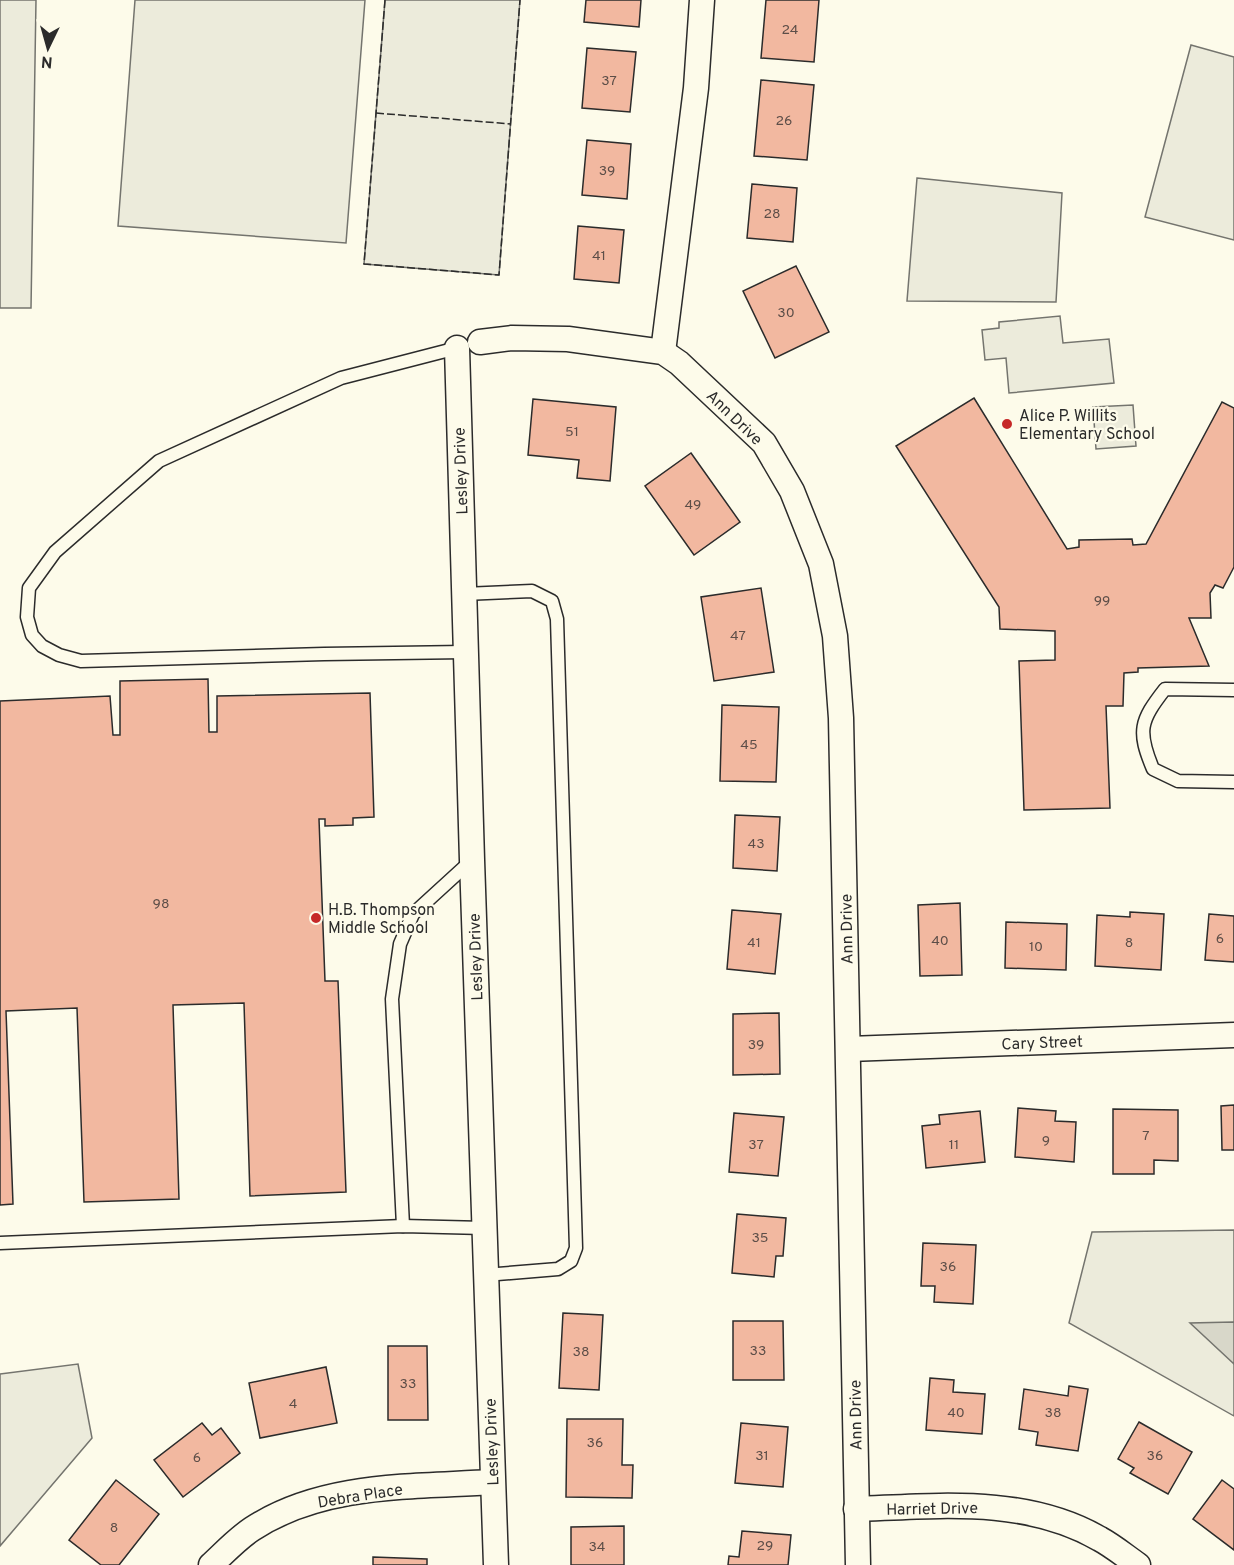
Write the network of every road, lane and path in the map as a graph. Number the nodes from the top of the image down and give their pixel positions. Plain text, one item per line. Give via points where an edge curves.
1 (702, 0) edge
2 (468, 345) junction
3 (663, 352) junction
4 (464, 594) junction
5 (465, 652) junction
6 (1234, 690) edge
7 (1234, 782) edge
8 (472, 860) junction
9 (1234, 1035) edge
10 (849, 1049) junction
11 (403, 1226) junction
12 (483, 1228) junction
13 (0, 1243) edge
14 (485, 1275) junction
15 (492, 1482) junction
16 (856, 1509) junction
17 (211, 1565) edge
18 (496, 1565) edge
19 (858, 1565) edge
20 (1137, 1565) edge

1 - 3 street via 696,88
2 - 3 street, Ann Drive via 512,338 568,339
2 - 4 street, Lesley Drive
2 - 5 lane via 341,378 159,461 55,552 29,588 27,617 32,635 42,646 81,661
3 - 10 street, Ann Drive via 764,443 792,491 821,564 835,636 842,718
4 - 5 street, Lesley Drive
4 - 14 lane via 532,591 552,601 558,643 576,1248 571,1262 558,1269
5 - 8 street, Lesley Drive
6 - 7 lane via 1165,689 1142,726 1145,751 1153,769 1178,781
8 - 11 lane via 413,914 400,944 392,999
8 - 12 street, Lesley Drive
9 - 10 street, Cary Street
10 - 16 street, Ann Drive
11 - 12 lane
11 - 13 lane
12 - 14 street, Lesley Drive
14 - 15 street, Lesley Drive
15 - 17 street, Debra Place via 383,1488 327,1497 274,1516 251,1530
15 - 18 street, Lesley Drive
16 - 19 street, Ann Drive
16 - 20 street, Harriet Drive via 968,1505 1027,1512 1100,1539

